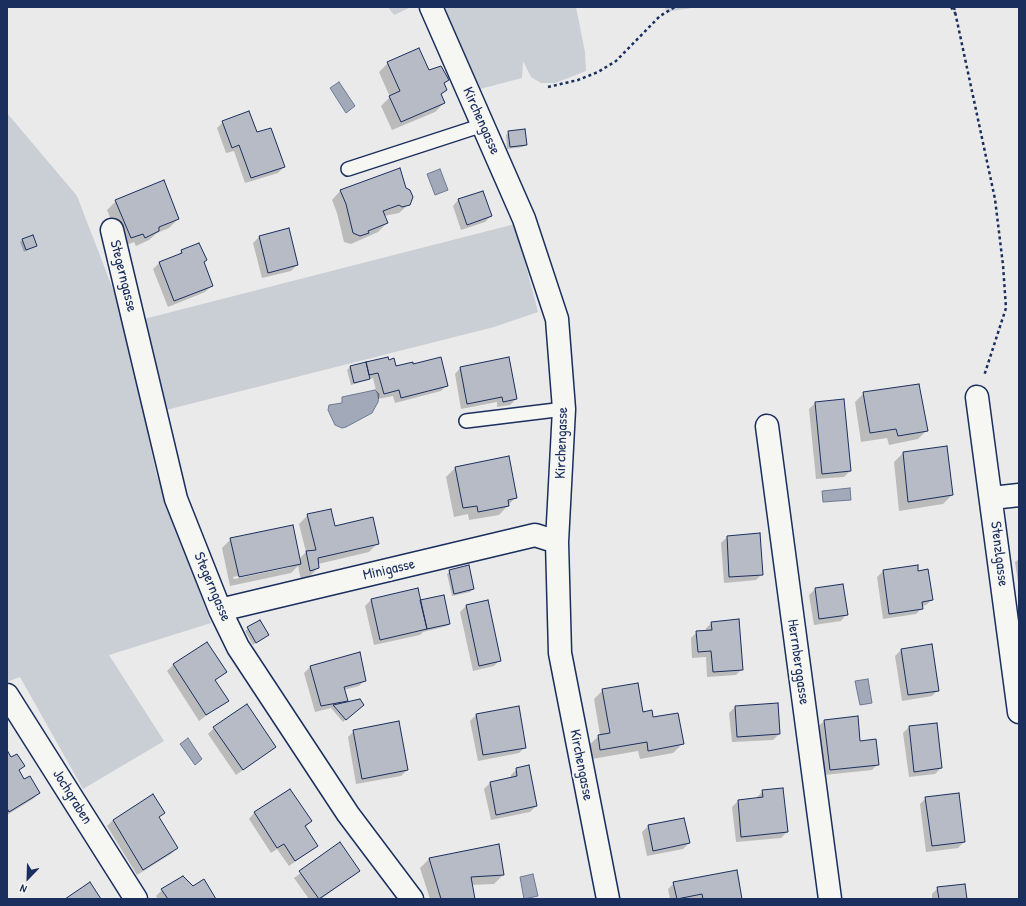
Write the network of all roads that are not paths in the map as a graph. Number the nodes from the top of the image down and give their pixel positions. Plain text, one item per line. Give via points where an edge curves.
1 (431, 7) edge
2 (483, 124) junction
3 (348, 169) dead end
4 (112, 230) dead end
5 (977, 397) road end
6 (564, 409) junction
7 (466, 421) dead end
8 (767, 426) dead end
9 (1019, 495) edge
10 (992, 498) junction
11 (557, 542) junction
12 (220, 610) junction
13 (7, 695) edge
14 (1019, 712) edge
15 (136, 899) edge
16 (412, 899) edge
17 (608, 899) edge
18 (830, 899) edge

1 - 2 street, Kirchengasse
2 - 3 lane
2 - 6 street, Kirchengasse via 524,219 557,318
4 - 12 street, Stegerngasse via 176,499
5 - 10 street, Stenzlgasse
6 - 7 lane
6 - 11 street, Kirchengasse
8 - 18 street, Herrnberggasse
9 - 10 street
10 - 14 street, Stenzlgasse
11 - 12 street, Minigasse via 535,536
11 - 17 street, Kirchengasse via 560,653
12 - 16 street, Stegerngasse via 238,647 348,814
13 - 15 street, Jochgraben

